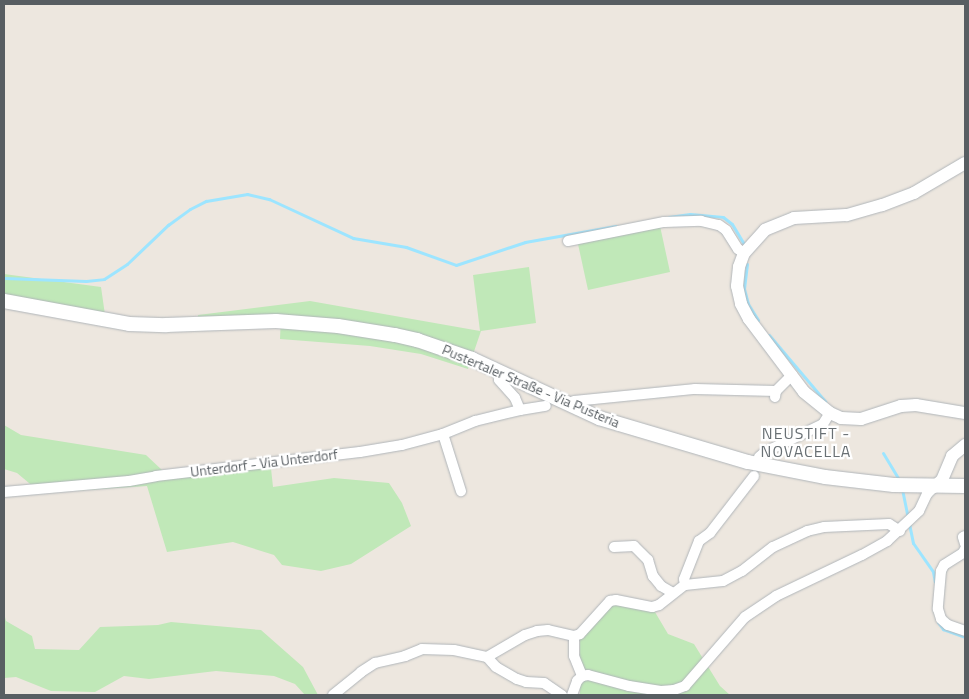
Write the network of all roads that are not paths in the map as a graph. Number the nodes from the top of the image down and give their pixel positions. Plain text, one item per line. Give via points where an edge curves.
1 (965, 163) edge
2 (568, 242) dead end
3 (744, 253) junction
4 (4, 301) edge
5 (501, 372) junction
6 (792, 375) junction
7 (574, 401) dead end
8 (546, 406) dead end
9 (520, 410) junction
10 (830, 413) junction
11 (965, 413) edge
12 (442, 434) junction
13 (965, 445) edge
14 (759, 458) dead end
15 (754, 476) dead end
16 (965, 486) edge
17 (934, 487) junction
18 (461, 491) dead end
19 (4, 492) edge
20 (900, 531) junction
21 (965, 536) edge
22 (965, 544) edge
23 (614, 547) dead end
24 (965, 549) edge
25 (685, 585) junction
26 (673, 594) junction
27 (965, 632) edge
28 (574, 636) junction
29 (486, 656) junction
30 (582, 676) junction
31 (333, 695) edge
32 (562, 695) edge
33 (572, 695) edge

1 - 3 street via 914,193 882,205 846,215 783,221 765,230
2 - 3 street via 664,222 701,221 726,230
3 - 6 street via 737,286 741,304
4 - 5 main road, Pustertaler Straße - Via Pusteria via 129,324 276,321 367,330 418,340
5 - 9 street via 499,380 515,398
5 - 17 main road, Pustertaler Straße - Via Pusteria via 599,418 748,462 793,472
6 - 7 street via 775,394 695,389
6 - 10 street via 804,392
8 - 9 street, Unterdorf - Via Unterdorf
9 - 12 street, Unterdorf - Via Unterdorf via 475,421
10 - 11 street via 840,418 861,419 901,406 916,405
10 - 14 street via 823,424
12 - 18 street
12 - 19 street, Unterdorf - Via Unterdorf via 360,452 129,481
13 - 17 street via 952,456 942,480
15 - 25 street via 710,533 699,541
16 - 17 main road, Pustertaler Straße - Via Pusteria
17 - 20 street
20 - 25 street via 890,524 824,527 773,547 723,581
20 - 30 street via 862,555 776,596 745,617 684,686 661,691
21 - 22 street
23 - 26 street via 634,546 648,560 653,576 661,586
24 - 27 street via 941,571 938,609 941,619 948,625
25 - 26 street
26 - 28 street via 652,607 610,601 580,634
28 - 29 street via 538,631 525,634
28 - 30 street via 574,656
29 - 31 street via 422,649 375,663
29 - 32 street via 496,667 517,679 544,683
30 - 33 street

